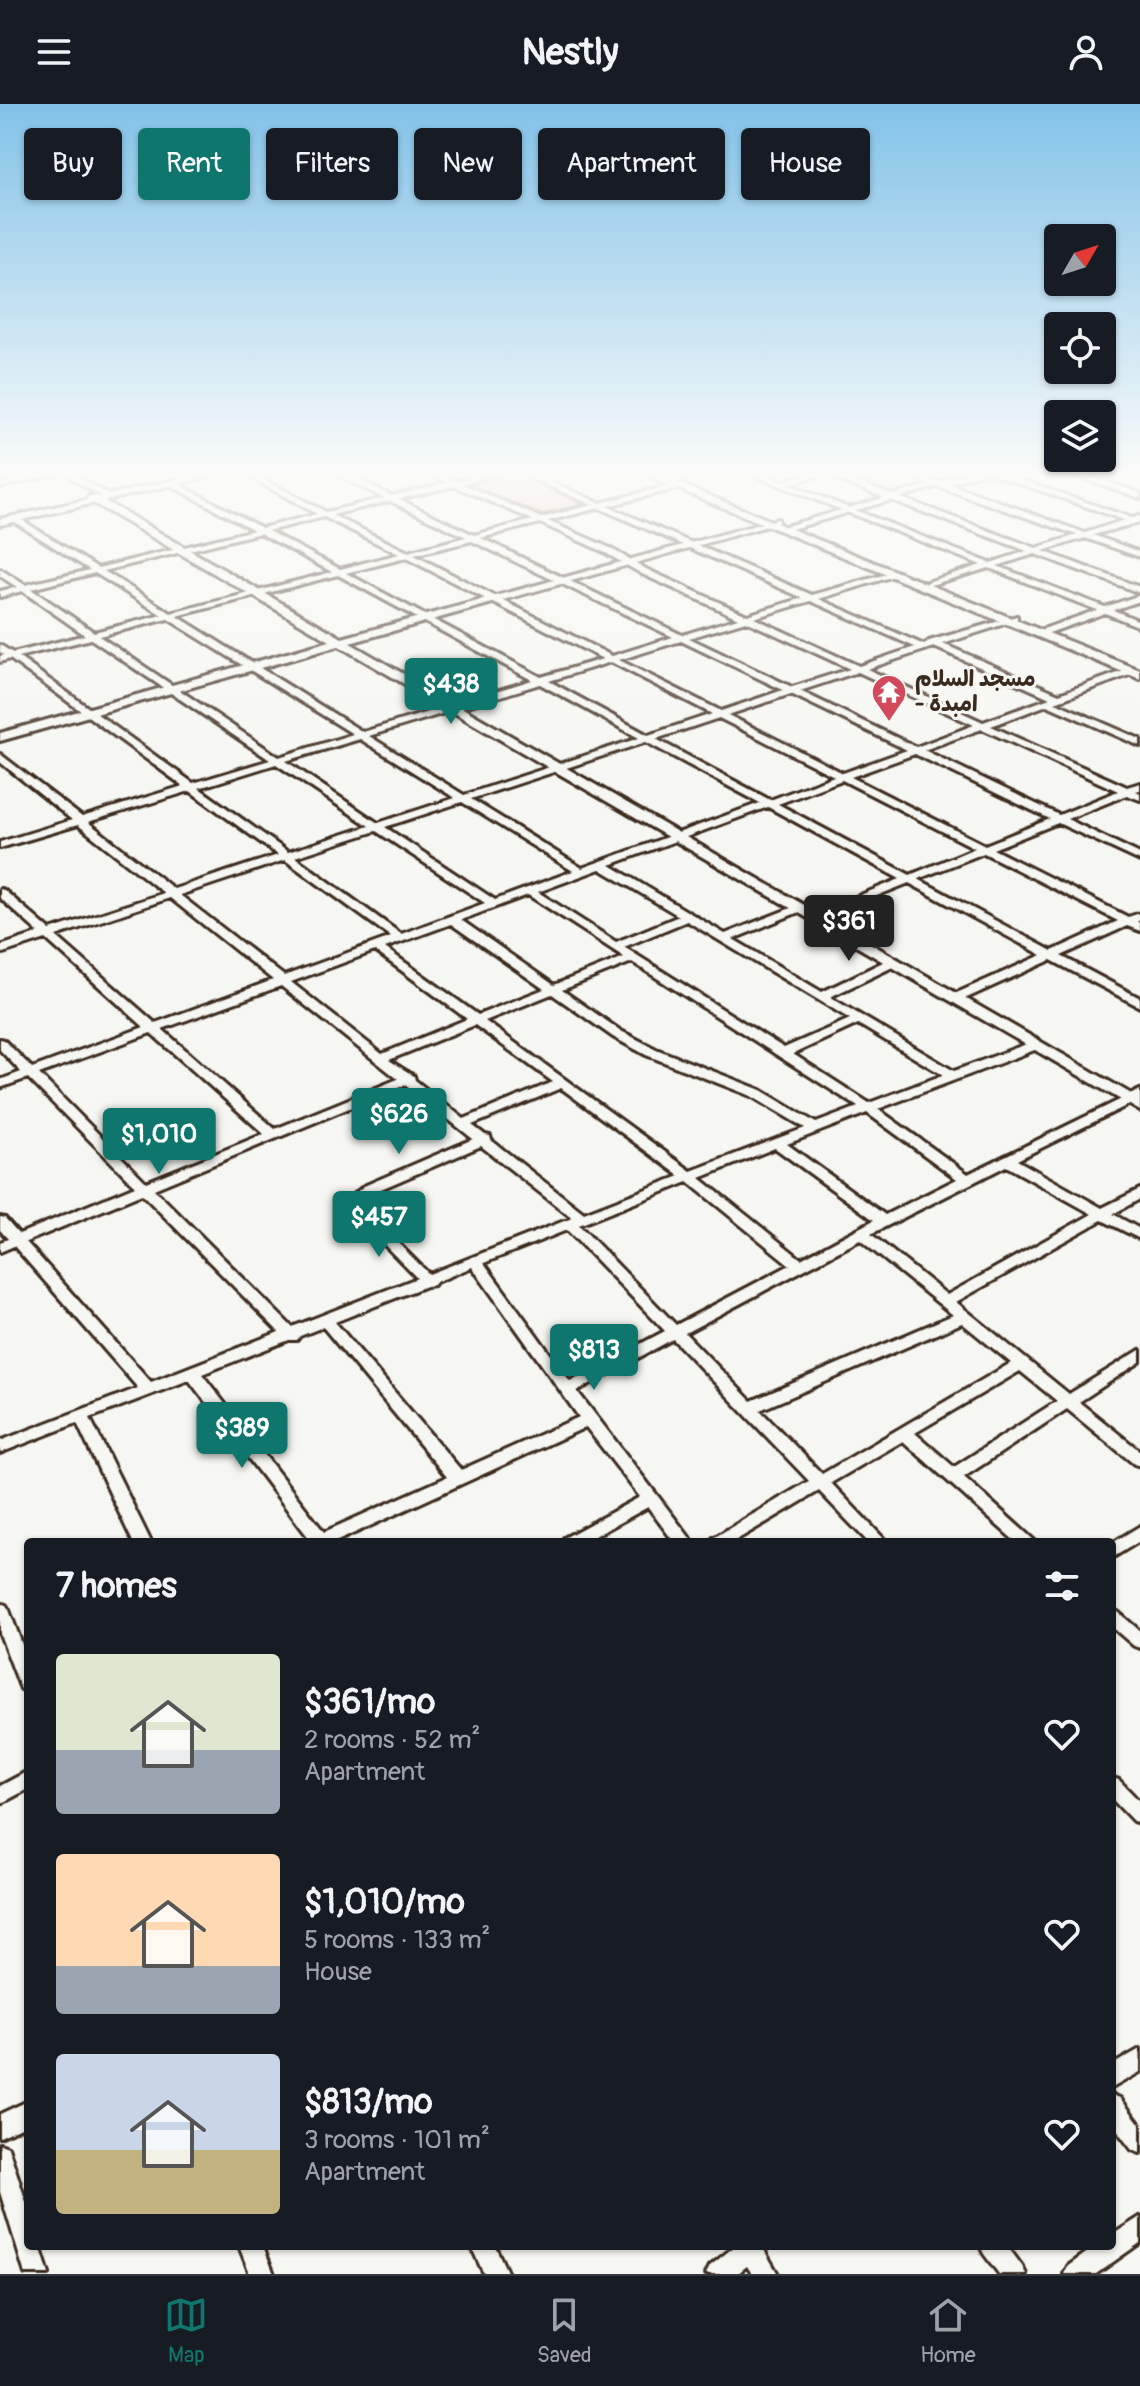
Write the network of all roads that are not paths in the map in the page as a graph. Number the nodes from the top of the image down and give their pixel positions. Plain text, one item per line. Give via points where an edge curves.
1 (4, 574) edge
2 (84, 574) edge
3 (103, 574) edge
4 (226, 574) edge
5 (328, 574) edge
6 (346, 574) edge
7 (444, 574) edge
8 (547, 574) edge
9 (585, 574) edge
10 (655, 574) edge
11 (755, 574) edge
12 (891, 574) joint
13 (905, 574) edge
14 (961, 574) edge
15 (1010, 574) edge
16 (1098, 574) edge
17 (561, 581) junction
18 (930, 584) junction
19 (25, 588) junction
20 (1140, 590) edge
21 (258, 593) junction
22 (0, 594) edge
23 (1140, 598) edge
24 (813, 599) junction
25 (494, 600) junction
26 (1104, 610) junction
27 (170, 615) junction
28 (424, 618) junction
29 (749, 618) junction
30 (1010, 619) junction
31 (1140, 624) edge
32 (1046, 631) junction
33 (93, 635) junction
34 (681, 638) junction
35 (338, 641) junction
36 (926, 645) junction
37 (0, 648) edge
38 (1082, 648) junction
39 (6, 658) edge
40 (614, 659) junction
41 (249, 666) junction
42 (856, 667) junction
43 (1137, 672) edge
44 (543, 680) junction
45 (170, 689) junction
46 (787, 690) junction
47 (1053, 700) junction
48 (452, 708) junction
49 (86, 712) junction
50 (719, 713) junction
51 (984, 727) junction
52 (362, 735) junction
53 (0, 737) edge
54 (647, 737) junction
55 (1140, 743) edge
56 (916, 752) junction
57 (0, 757) edge
58 (280, 761) junction
59 (555, 767) junction
60 (845, 778) junction
61 (1140, 786) edge
62 (189, 788) junction
63 (1128, 792) junction
64 (461, 797) junction
65 (1140, 797) edge
66 (773, 804) junction
67 (1059, 819) junction
68 (80, 821) junction
69 (377, 827) junction
70 (680, 838) junction
71 (0, 845) edge
72 (984, 849) junction
73 (284, 857) junction
74 (1140, 858) edge
75 (602, 865) junction
76 (583, 873) junction
77 (910, 878) junction
78 (0, 892) edge
79 (531, 892) junction
80 (174, 893) junction
81 (495, 905) junction
82 (800, 908) junction
83 (687, 917) junction
84 (815, 917) junction
85 (1134, 919) edge
86 (453, 920) junction
87 (1140, 928) edge
88 (47, 935) junction
89 (401, 939) junction
90 (723, 939) junction
91 (616, 946) junction
92 (378, 948) junction
93 (0, 950) edge
94 (1052, 955) junction
95 (633, 957) junction
96 (893, 962) junction
97 (285, 980) junction
98 (551, 988) junction
99 (821, 997) junction
100 (956, 998) junction
101 (1140, 1003) edge
102 (476, 1020) junction
103 (858, 1020) junction
104 (152, 1028) junction
105 (0, 1043) edge
106 (1036, 1045) junction
107 (782, 1054) junction
108 (382, 1058) junction
109 (30, 1074) junction
110 (953, 1076) junction
111 (409, 1079) junction
112 (562, 1083) junction
113 (0, 1084) edge
114 (1136, 1100) edge
115 (868, 1108) junction
116 (465, 1123) junction
117 (815, 1128) junction
118 (272, 1134) junction
119 (485, 1139) junction
120 (777, 1143) junction
121 (1006, 1160) junction
122 (690, 1177) junction
123 (967, 1180) junction
124 (144, 1188) junction
125 (1140, 1193) edge
126 (1102, 1215) junction
127 (0, 1221) edge
128 (576, 1221) junction
129 (884, 1221) junction
130 (861, 1233) junction
131 (1140, 1235) edge
132 (17, 1240) junction
133 (0, 1247) edge
134 (476, 1262) junction
135 (799, 1265) junction
136 (429, 1282) junction
137 (947, 1301) junction
138 (965, 1316) junction
139 (327, 1322) junction
140 (675, 1330) junction
141 (292, 1336) junction
142 (1140, 1355) edge
143 (1022, 1363) junction
144 (193, 1374) junction
145 (567, 1389) junction
146 (149, 1390) junction
147 (1070, 1402) junction
148 (750, 1408) junction
149 (81, 1416) junction
150 (589, 1419) junction
151 (906, 1434) junction
152 (0, 1447) edge
153 (1140, 1460) edge
154 (953, 1476) junction
155 (457, 1477) junction
156 (822, 1484) junction
157 (651, 1498) junction
158 (1140, 1532) edge
159 (140, 1538) edge
160 (319, 1538) edge
161 (330, 1538) edge
162 (577, 1538) edge
163 (681, 1538) edge
164 (726, 1538) edge
165 (874, 1538) edge
166 (1023, 1538) edge
167 (1116, 1549) edge
168 (0, 1610) edge
169 (1116, 1620) edge
170 (1140, 1641) edge
171 (24, 1673) edge
172 (24, 1781) edge
173 (1116, 1790) edge
174 (0, 1796) edge
175 (1140, 1815) edge
176 (1140, 2059) edge
177 (1116, 2075) edge
178 (1116, 2111) edge
179 (24, 2114) edge
180 (0, 2126) edge
181 (1140, 2142) edge
182 (0, 2155) edge
183 (1140, 2229) edge
184 (24, 2232) edge
185 (1116, 2246) edge
186 (30, 2250) edge
187 (253, 2250) edge
188 (485, 2250) edge
189 (746, 2250) edge
190 (752, 2250) edge
191 (995, 2250) edge
192 (1110, 2250) edge
193 (37, 2274) edge
194 (262, 2274) edge
195 (496, 2274) edge
196 (718, 2274) edge
197 (766, 2274) edge
198 (1014, 2274) edge
199 (1076, 2274) edge

1 - 19 street
2 - 19 street
3 - 27 street
4 - 21 street
5 - 21 street
6 - 28 street
7 - 25 street
8 - 17 street
9 - 17 street
10 - 29 street
11 - 24 street
12 - 24 street
12 - 30 main road
13 - 18 main road
14 - 18 street
15 - 26 street
16 - 20 street
17 - 25 street
17 - 34 street
18 - 30 main road
19 - 22 street
19 - 33 street
21 - 27 street
21 - 35 street
23 - 26 street
24 - 29 street
24 - 36 street
25 - 28 street
25 - 40 street
26 - 31 street
26 - 32 street
27 - 33 street
27 - 41 street
28 - 35 street
28 - 44 street
29 - 34 street
29 - 42 street
30 - 32 main road
30 - 36 street
30 - 38 main road
32 - 38 main road
33 - 39 street
33 - 45 street
34 - 40 street
34 - 46 street
35 - 41 street
35 - 48 street
36 - 42 street
36 - 47 street
37 - 39 street
38 - 43 main road
39 - 49 street
40 - 44 street
40 - 50 street
41 - 45 street
41 - 52 street
42 - 46 street
42 - 51 street
43 - 47 street
44 - 48 street
44 - 54 street
45 - 49 street
45 - 58 street
46 - 50 street
46 - 56 street
47 - 51 street
47 - 55 street
48 - 52 street
48 - 59 street
49 - 53 street
49 - 62 street
50 - 54 street
50 - 60 street
51 - 56 street
51 - 63 street
52 - 58 street
52 - 64 street
54 - 59 street
54 - 66 street
56 - 60 street
56 - 67 street
57 - 68 street
58 - 62 street
58 - 69 street
59 - 64 street
59 - 70 street
60 - 66 street
60 - 72 street
61 - 63 street
62 - 68 street
62 - 73 street
63 - 65 street
63 - 67 street
64 - 69 street
64 - 76 street
66 - 70 street
66 - 77 street
67 - 72 street
67 - 74 street
68 - 71 street
68 - 80 street
69 - 73 street
69 - 81 street
70 - 75 street
70 - 82 street
72 - 77 street
72 - 85 street
73 - 80 street
73 - 89 street
75 - 76 street
75 - 83 street
76 - 79 street
77 - 84 street
77 - 94 street
78 - 88 street
79 - 81 street
79 - 91 street
80 - 88 street
80 - 97 street
81 - 86 street
82 - 84 street
82 - 90 street
83 - 90 street
83 - 91 street
84 - 96 street
85 - 87 street
85 - 94 street
86 - 89 street
86 - 98 street
88 - 93 street
88 - 104 street
89 - 92 street
90 - 99 street
91 - 95 street
92 - 97 street
92 - 102 street
94 - 100 street
94 - 101 street
95 - 98 street
95 - 107 street
96 - 99 street
96 - 100 street
97 - 104 street
97 - 108 street
98 - 102 street
98 - 117 street via 634,1043 756,1093
99 - 103 street
100 - 106 street
102 - 108 street
102 - 112 street
103 - 107 street
103 - 110 street
104 - 109 street
104 - 118 street
105 - 109 street
106 - 110 street
106 - 114 street
107 - 115 street
108 - 111 street
109 - 113 street
109 - 124 street
110 - 115 street
111 - 116 street
111 - 118 street
112 - 116 street
112 - 122 street
114 - 121 street
115 - 117 street
115 - 123 street
116 - 119 street
117 - 120 street
118 - 124 street
119 - 128 street
119 - 136 street via 369,1189 356,1202 355,1208
120 - 122 street
120 - 129 street
121 - 123 street
121 - 126 street
122 - 128 street
122 - 135 street
123 - 129 street
124 - 132 street
124 - 141 street
125 - 126 street
126 - 131 street
126 - 137 street
127 - 132 street
128 - 134 street
128 - 140 street
129 - 130 street
130 - 135 street
130 - 137 street
132 - 133 street
132 - 146 street
134 - 136 street
134 - 145 street
135 - 140 street
136 - 139 street
137 - 138 street
138 - 143 street
138 - 148 street
139 - 141 street
139 - 155 street
140 - 145 street
140 - 148 street
141 - 144 street
142 - 147 street
143 - 147 street
143 - 151 street
144 - 146 street
144 - 160 street
145 - 150 street
146 - 149 street
147 - 153 street
147 - 154 street
148 - 156 street
149 - 152 street
149 - 159 street
150 - 155 street
150 - 157 street
151 - 154 street
151 - 156 street
154 - 166 street
155 - 161 street
156 - 164 street
156 - 165 street
157 - 162 street
157 - 163 street
158 - 167 street
168 - 171 street
169 - 170 street
172 - 174 street
173 - 175 street
176 - 177 street
178 - 181 street
179 - 180 street
182 - 184 street
183 - 185 street
186 - 193 street
187 - 194 street
188 - 195 street
189 - 196 street
190 - 197 street
191 - 198 street
192 - 199 street

